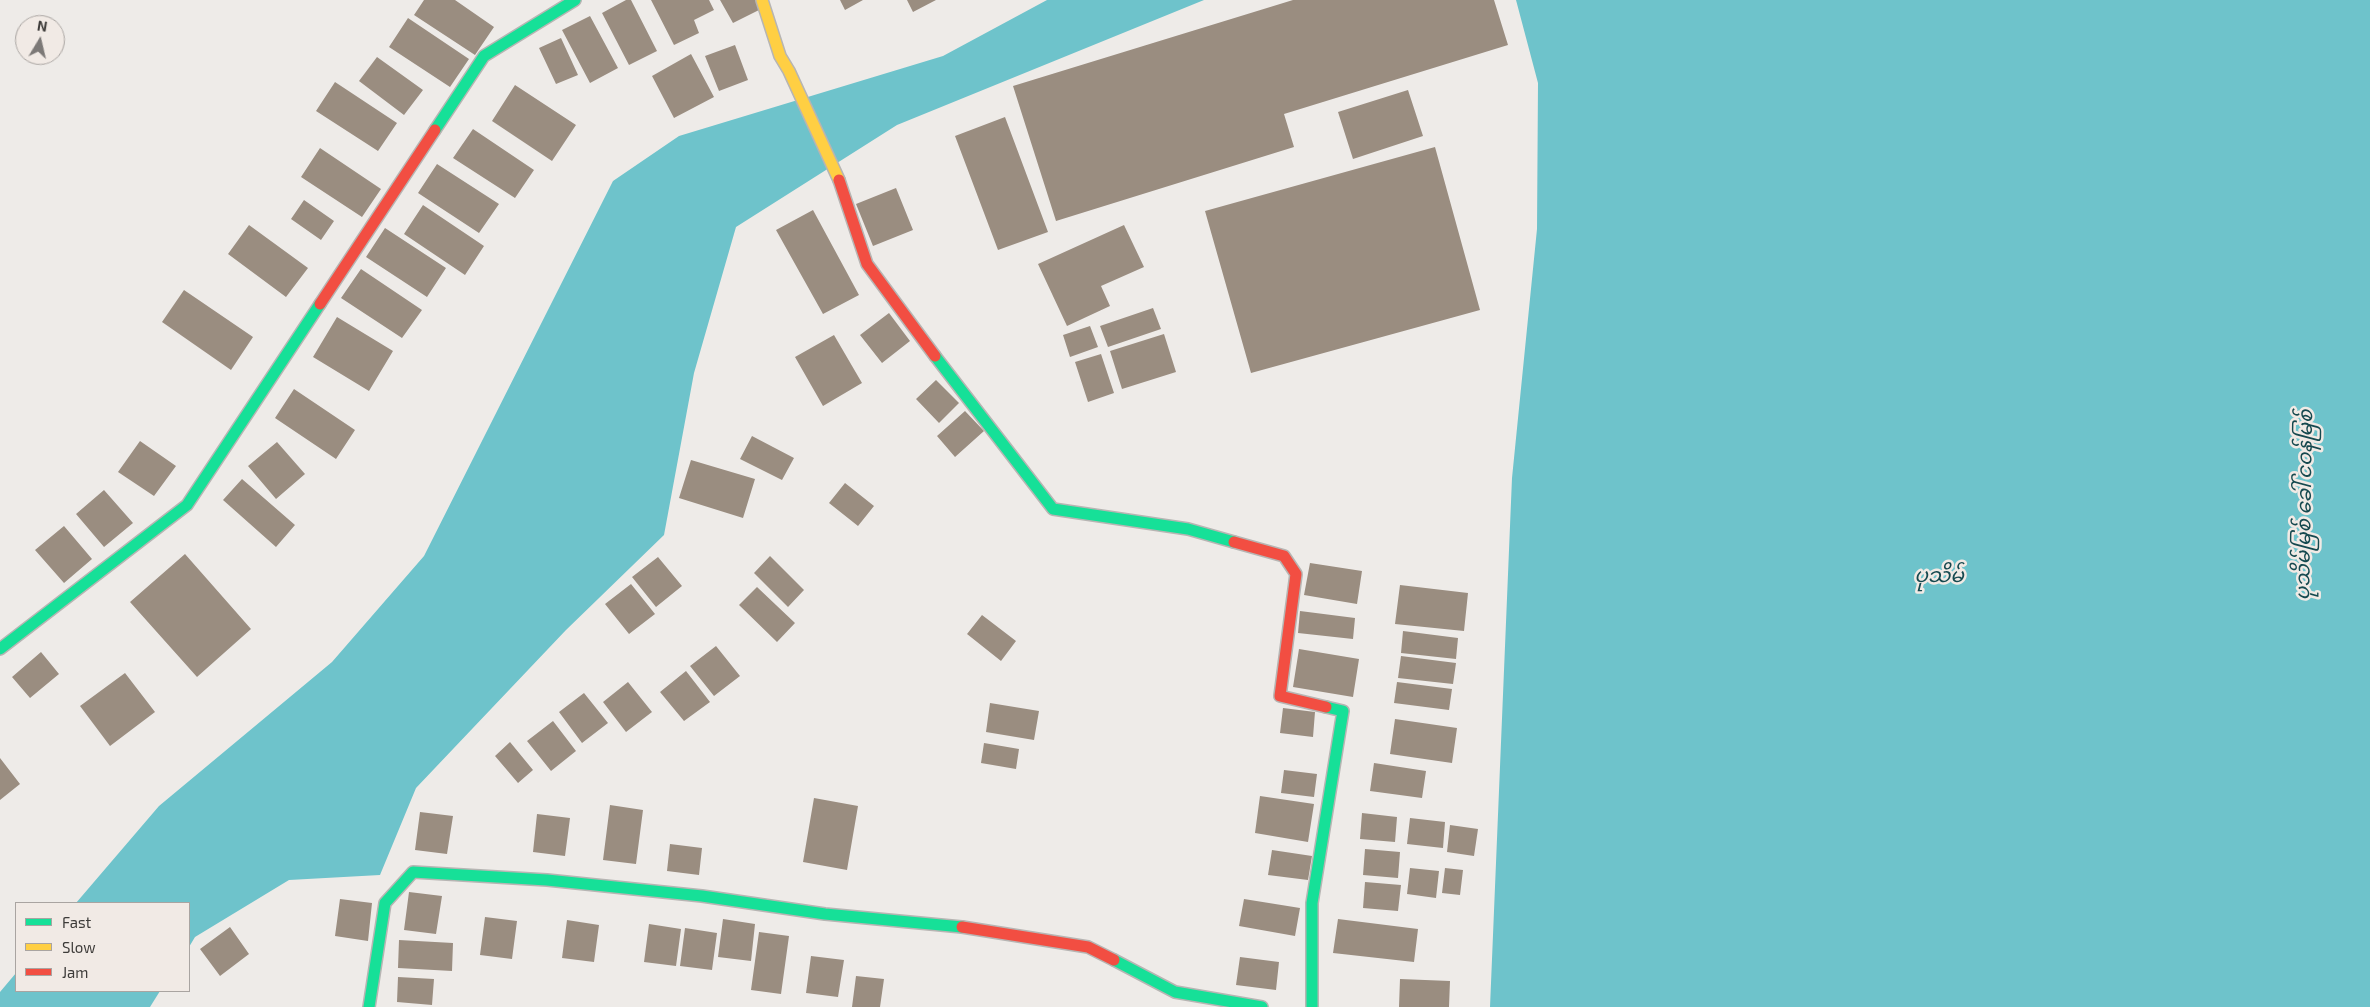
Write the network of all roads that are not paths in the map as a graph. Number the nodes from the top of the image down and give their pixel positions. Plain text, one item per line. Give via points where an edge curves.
1 (575, 0) edge
2 (762, 0) edge
3 (0, 649) edge
4 (369, 1007) edge
5 (1262, 1007) edge
6 (1312, 1007) edge

1 - 3 street via 484,56 188,505
2 - 6 street via 780,56 835,170 867,264 1053,509 1188,530 1284,556 1296,574 1280,696 1343,711 1312,903
4 - 5 street via 385,903 413,872 547,880 702,896 824,914 990,930 1088,947 1175,992

